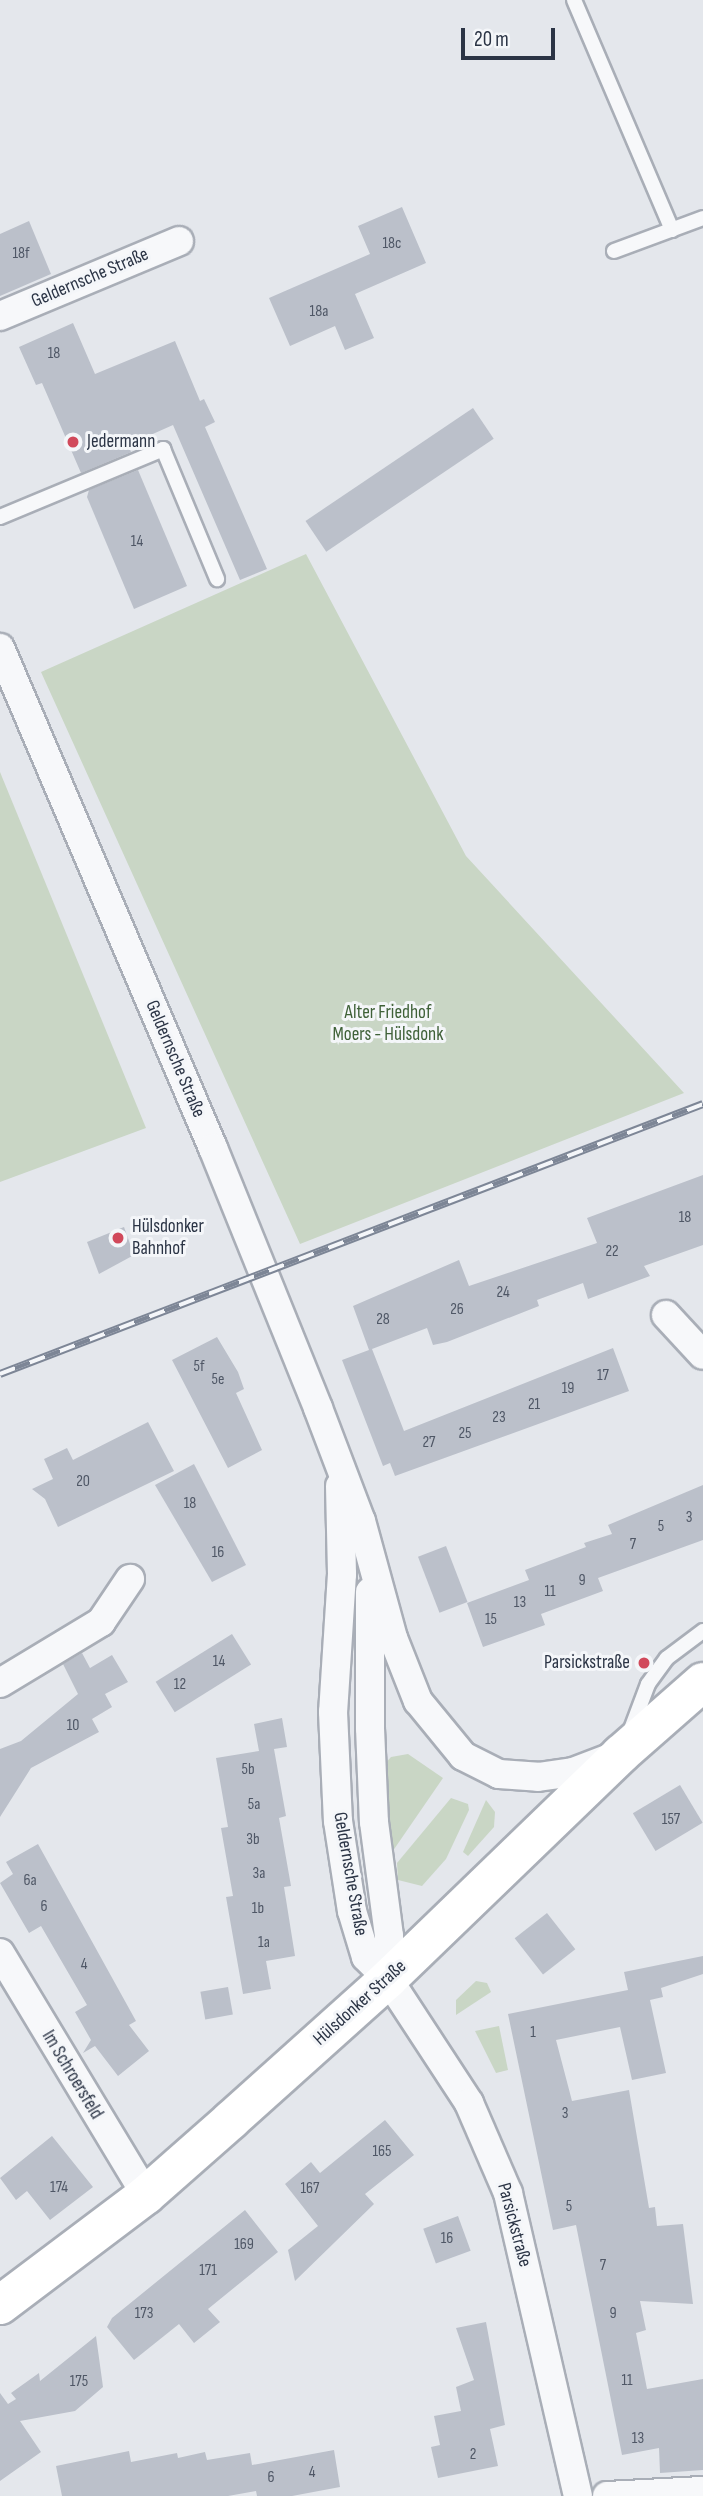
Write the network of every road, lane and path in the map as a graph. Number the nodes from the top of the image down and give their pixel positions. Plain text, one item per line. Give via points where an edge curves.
1 (574, 0) edge
2 (703, 218) edge
3 (671, 230) junction
4 (179, 241) dead end
5 (614, 251) dead end
6 (0, 316) edge
7 (0, 517) edge
8 (217, 579) dead end
9 (0, 648) edge
10 (666, 1315) dead end
11 (703, 1355) edge
12 (340, 1473) junction
13 (371, 1568) junction
14 (130, 1579) dead end
15 (703, 1631) edge
16 (703, 1682) edge
17 (0, 1683) edge
18 (621, 1754) junction
19 (0, 1953) edge
20 (388, 1979) junction
21 (146, 2195) junction
22 (0, 2305) edge
23 (703, 2491) edge
24 (578, 2496) edge
25 (607, 2496) edge

1 - 3 lane
2 - 3 lane
3 - 5 lane
4 - 6 street, Geldernsche Straße
7 - 8 lane via 163,449
9 - 12 street, Geldernsche Straße via 213,1148
10 - 11 street
12 - 13 street, Geldernsche Straße via 361,1521
12 - 20 street, Geldernsche Straße via 342,1574 333,1712 338,1821 352,1911 366,1957
13 - 18 street, Geldernsche Straße via 404,1674 436,1729 463,1756 499,1774 538,1777 573,1772
13 - 20 street, Geldernsche Straße via 370,1728 374,1822 389,1936
14 - 17 street via 101,1622
15 - 18 lane via 667,1658 648,1684
16 - 18 street, Hülsdonker Straße
18 - 20 street, Hülsdonker Straße
19 - 21 street, Im Schroersfeld
20 - 21 street, Hülsdonker Straße
20 - 24 street, Parsickstraße via 469,2103 508,2193
21 - 22 street, Hülsdonker Straße
23 - 25 street

